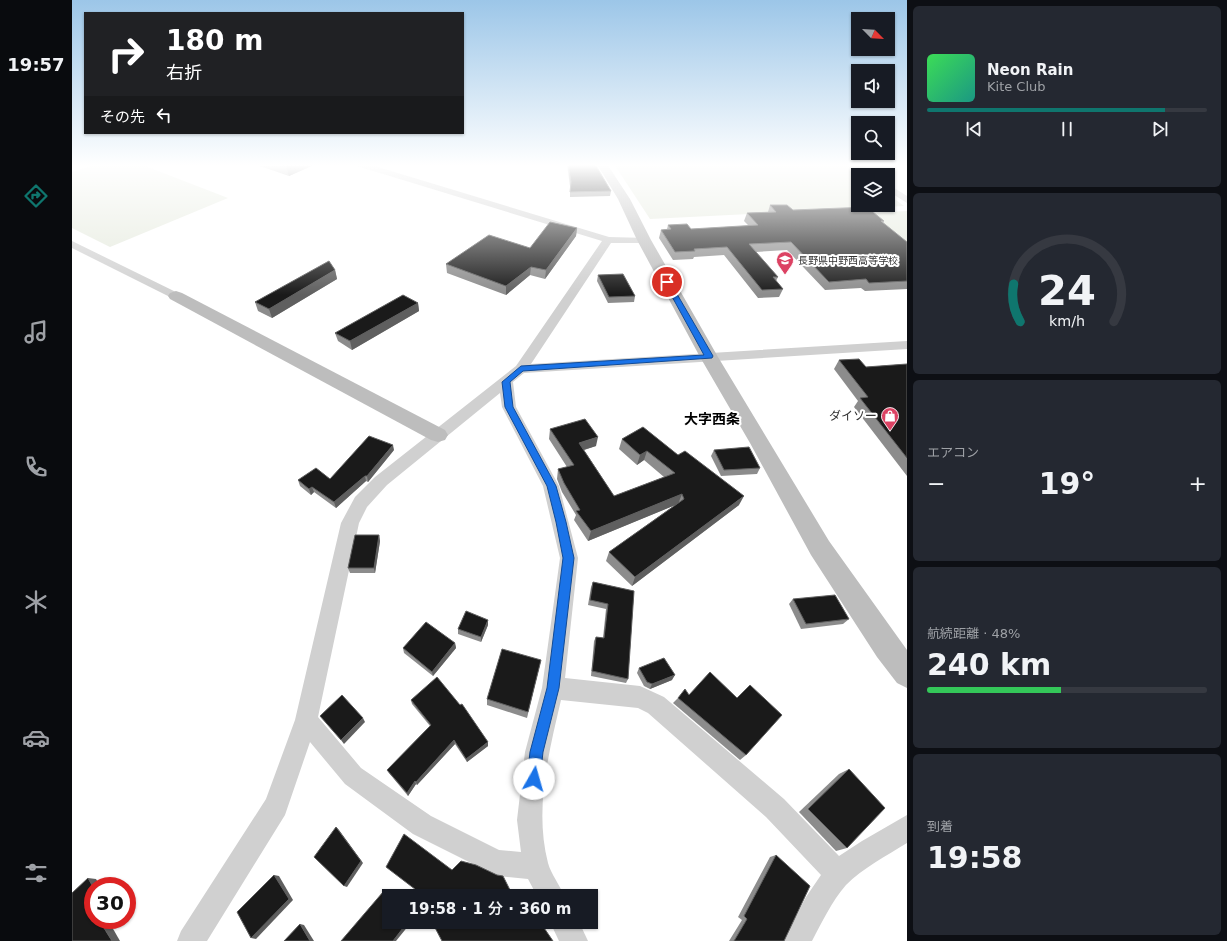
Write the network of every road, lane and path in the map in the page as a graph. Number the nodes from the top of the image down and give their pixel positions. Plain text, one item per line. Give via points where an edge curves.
1 (503, 208) edge
2 (628, 208) edge
3 (608, 240) junction
4 (644, 240) junction
5 (72, 244) edge
6 (176, 296) joint
7 (907, 345) edge
8 (709, 356) junction
9 (521, 369) junction
10 (506, 382) junction
11 (438, 435) junction
12 (907, 673) edge
13 (553, 688) junction
14 (306, 720) junction
15 (907, 828) edge
16 (536, 867) junction
17 (839, 875) junction
18 (547, 889) edge
19 (568, 929) edge
20 (191, 941) edge
21 (574, 941) edge
22 (797, 941) edge

1 - 3 street
2 - 4 street
3 - 4 street
3 - 9 street
4 - 8 street
5 - 6 street
6 - 11 street
7 - 8 street
8 - 9 street
8 - 12 street via 820,548
9 - 10 street
10 - 11 street
10 - 13 street via 509,407 551,486 568,558
11 - 14 street via 381,481 361,502 350,524
13 - 16 street via 537,752 529,820
13 - 17 street via 640,697 656,705 775,808
14 - 16 street via 353,776 422,825 497,863
14 - 20 street via 276,806
15 - 17 street via 857,860
16 - 18 street
17 - 22 street via 818,904
19 - 21 street

